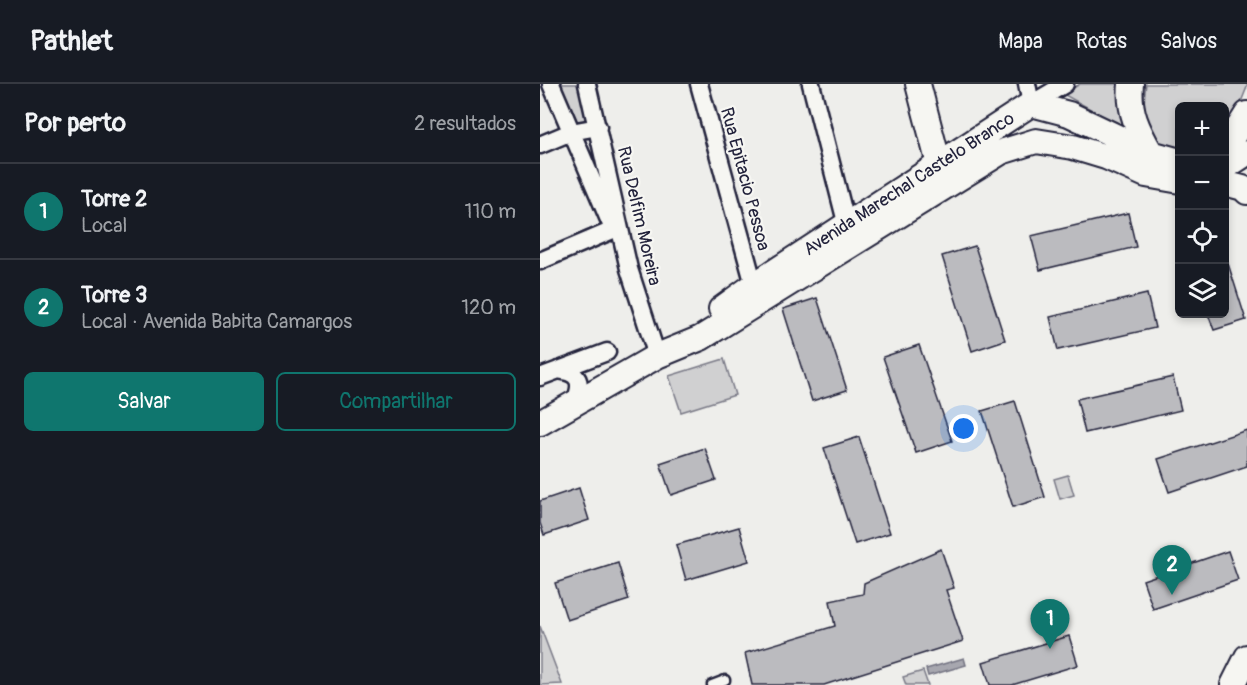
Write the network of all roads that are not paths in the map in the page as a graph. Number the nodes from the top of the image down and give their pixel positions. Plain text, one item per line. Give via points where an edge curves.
1 (551, 84) edge
2 (588, 84) edge
3 (699, 84) edge
4 (811, 84) edge
5 (918, 84) edge
6 (1065, 84) edge
7 (1131, 84) edge
8 (1029, 94) edge
9 (1247, 114) edge
10 (598, 127) junction
11 (572, 132) junction
12 (1229, 138) edge
13 (540, 145) edge
14 (1152, 153) junction
15 (1247, 153) edge
16 (1175, 160) edge
17 (1229, 165) edge
18 (942, 175) junction
19 (1175, 180) edge
20 (1229, 184) edge
21 (1247, 192) edge
22 (847, 225) junction
23 (613, 230) junction
24 (540, 261) edge
25 (629, 269) junction
26 (754, 285) junction
27 (607, 352) dead end
28 (657, 356) junction
29 (558, 370) junction
30 (540, 377) edge
31 (575, 402) junction
32 (540, 423) edge
33 (1247, 657) edge
34 (725, 680) dead end
35 (712, 685) edge
36 (1233, 685) edge

1 - 11 street
2 - 10 street, Rua Delfim Moreira
3 - 26 street, Rua Epitacio Pessoa
4 - 22 street
5 - 18 street
6 - 8 street
7 - 14 street via 1129,99 1135,124
8 - 14 street, Avenida Marechal Castelo Branco
8 - 18 street, Avenida Marechal Castelo Branco
9 - 12 street
10 - 11 street
10 - 25 street, Rua Delfim Moreira
11 - 13 street
11 - 23 street
14 - 16 street, Avenida Marechal Castelo Branco
15 - 17 street
18 - 19 street, Avenida Marechal Castelo Branco via 1036,141 1072,147 1146,175
18 - 22 street, Avenida Marechal Castelo Branco
18 - 28 street, Avenida Marechal Castelo Branco via 701,338
20 - 21 street
22 - 26 street, Avenida Marechal Castelo Branco
23 - 24 street
23 - 25 street
25 - 28 street, Rua Delfim Moreira
26 - 28 street, Avenida Marechal Castelo Branco
27 - 29 street
28 - 31 street, Avenida Marechal Castelo Branco
29 - 30 street
29 - 31 street via 577,377 579,392
31 - 32 street, Avenida Marechal Castelo Branco
33 - 36 street
34 - 35 lane

